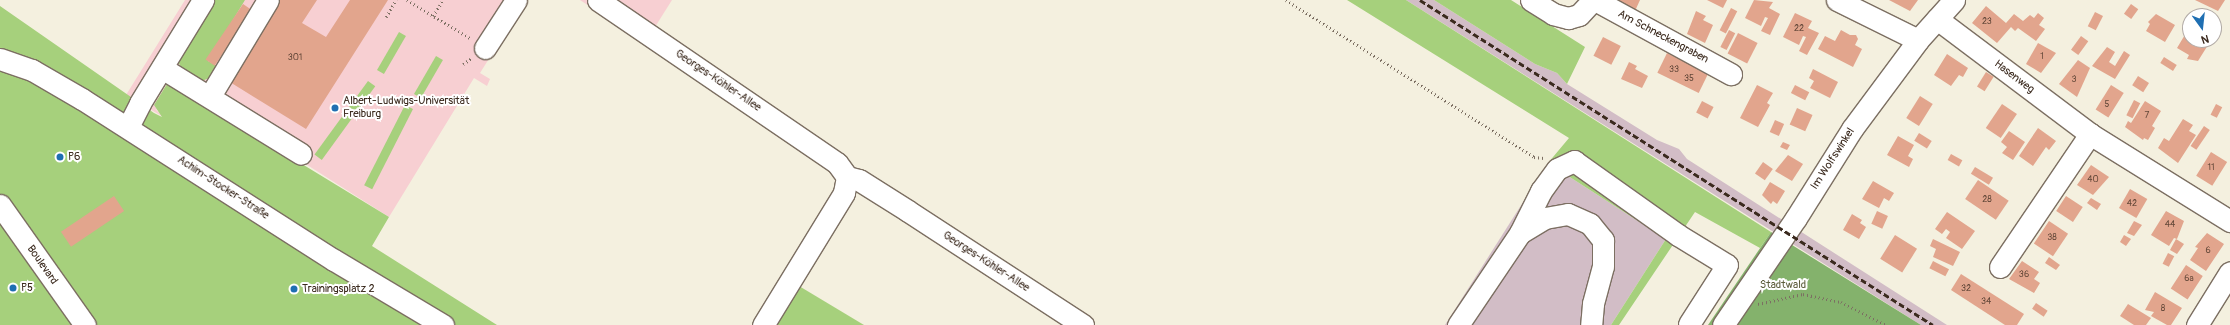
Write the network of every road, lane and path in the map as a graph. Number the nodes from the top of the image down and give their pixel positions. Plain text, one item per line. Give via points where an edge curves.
1 (203, 0) edge
2 (268, 0) edge
3 (396, 0) edge
4 (407, 0) edge
5 (443, 0) edge
6 (516, 0) edge
7 (598, 0) edge
8 (1286, 0) edge
9 (1531, 0) edge
10 (1594, 0) edge
11 (1837, 0) edge
12 (1954, 0) edge
13 (433, 16) junction
14 (386, 17) dead end
15 (1937, 19) junction
16 (1918, 40) junction
17 (485, 48) joint
18 (0, 60) edge
19 (162, 68) junction
20 (1731, 74) dead end
21 (210, 96) junction
22 (128, 128) junction
23 (2090, 134) junction
24 (301, 154) dead end
25 (1548, 158) dead end
26 (842, 170) junction
27 (0, 205) edge
28 (2230, 221) edge
29 (1520, 233) junction
30 (2000, 268) dead end
31 (2230, 272) edge
32 (1741, 299) junction
33 (1689, 324) dead end
34 (85, 325) edge
35 (443, 325) edge
36 (763, 325) edge
37 (1083, 325) edge
38 (1458, 325) edge
39 (1591, 325) edge
40 (1723, 325) edge
41 (1886, 325) edge
42 (2197, 325) edge

1 - 19 street
2 - 21 street
3 - 14 path
4 - 13 path
5 - 13 path
6 - 17 street
7 - 26 street, Georges-Köhler-Allee
8 - 25 path via 1534,157
9 - 10 street, Am Schneckengraben via 1553,14 1568,18 1579,15
10 - 20 street, Am Schneckengraben
11 - 16 street
12 - 15 street, Im Wolfswinkel
13 - 17 path
15 - 16 street, Im Wolfswinkel
15 - 23 street, Hasenweg
16 - 32 street, Im Wolfswinkel via 1852,129
18 - 22 street, Achim-Stocker-Straße via 32,70
19 - 21 street
19 - 22 street
21 - 24 street
22 - 35 street, Achim-Stocker-Straße via 334,260
23 - 28 street, Hasenweg
23 - 30 street
26 - 36 street via 844,193
26 - 37 street, Georges-Köhler-Allee
27 - 34 street, Boulevard
29 - 33 street via 1541,190 1557,169 1574,161 1678,235 1727,265
29 - 38 street
29 - 39 street via 1545,218 1568,214 1590,224 1603,240 1603,266 1593,304
31 - 42 street
32 - 40 street, Im Wolfswinkel
32 - 41 path via 1760,304 1803,294 1841,302

